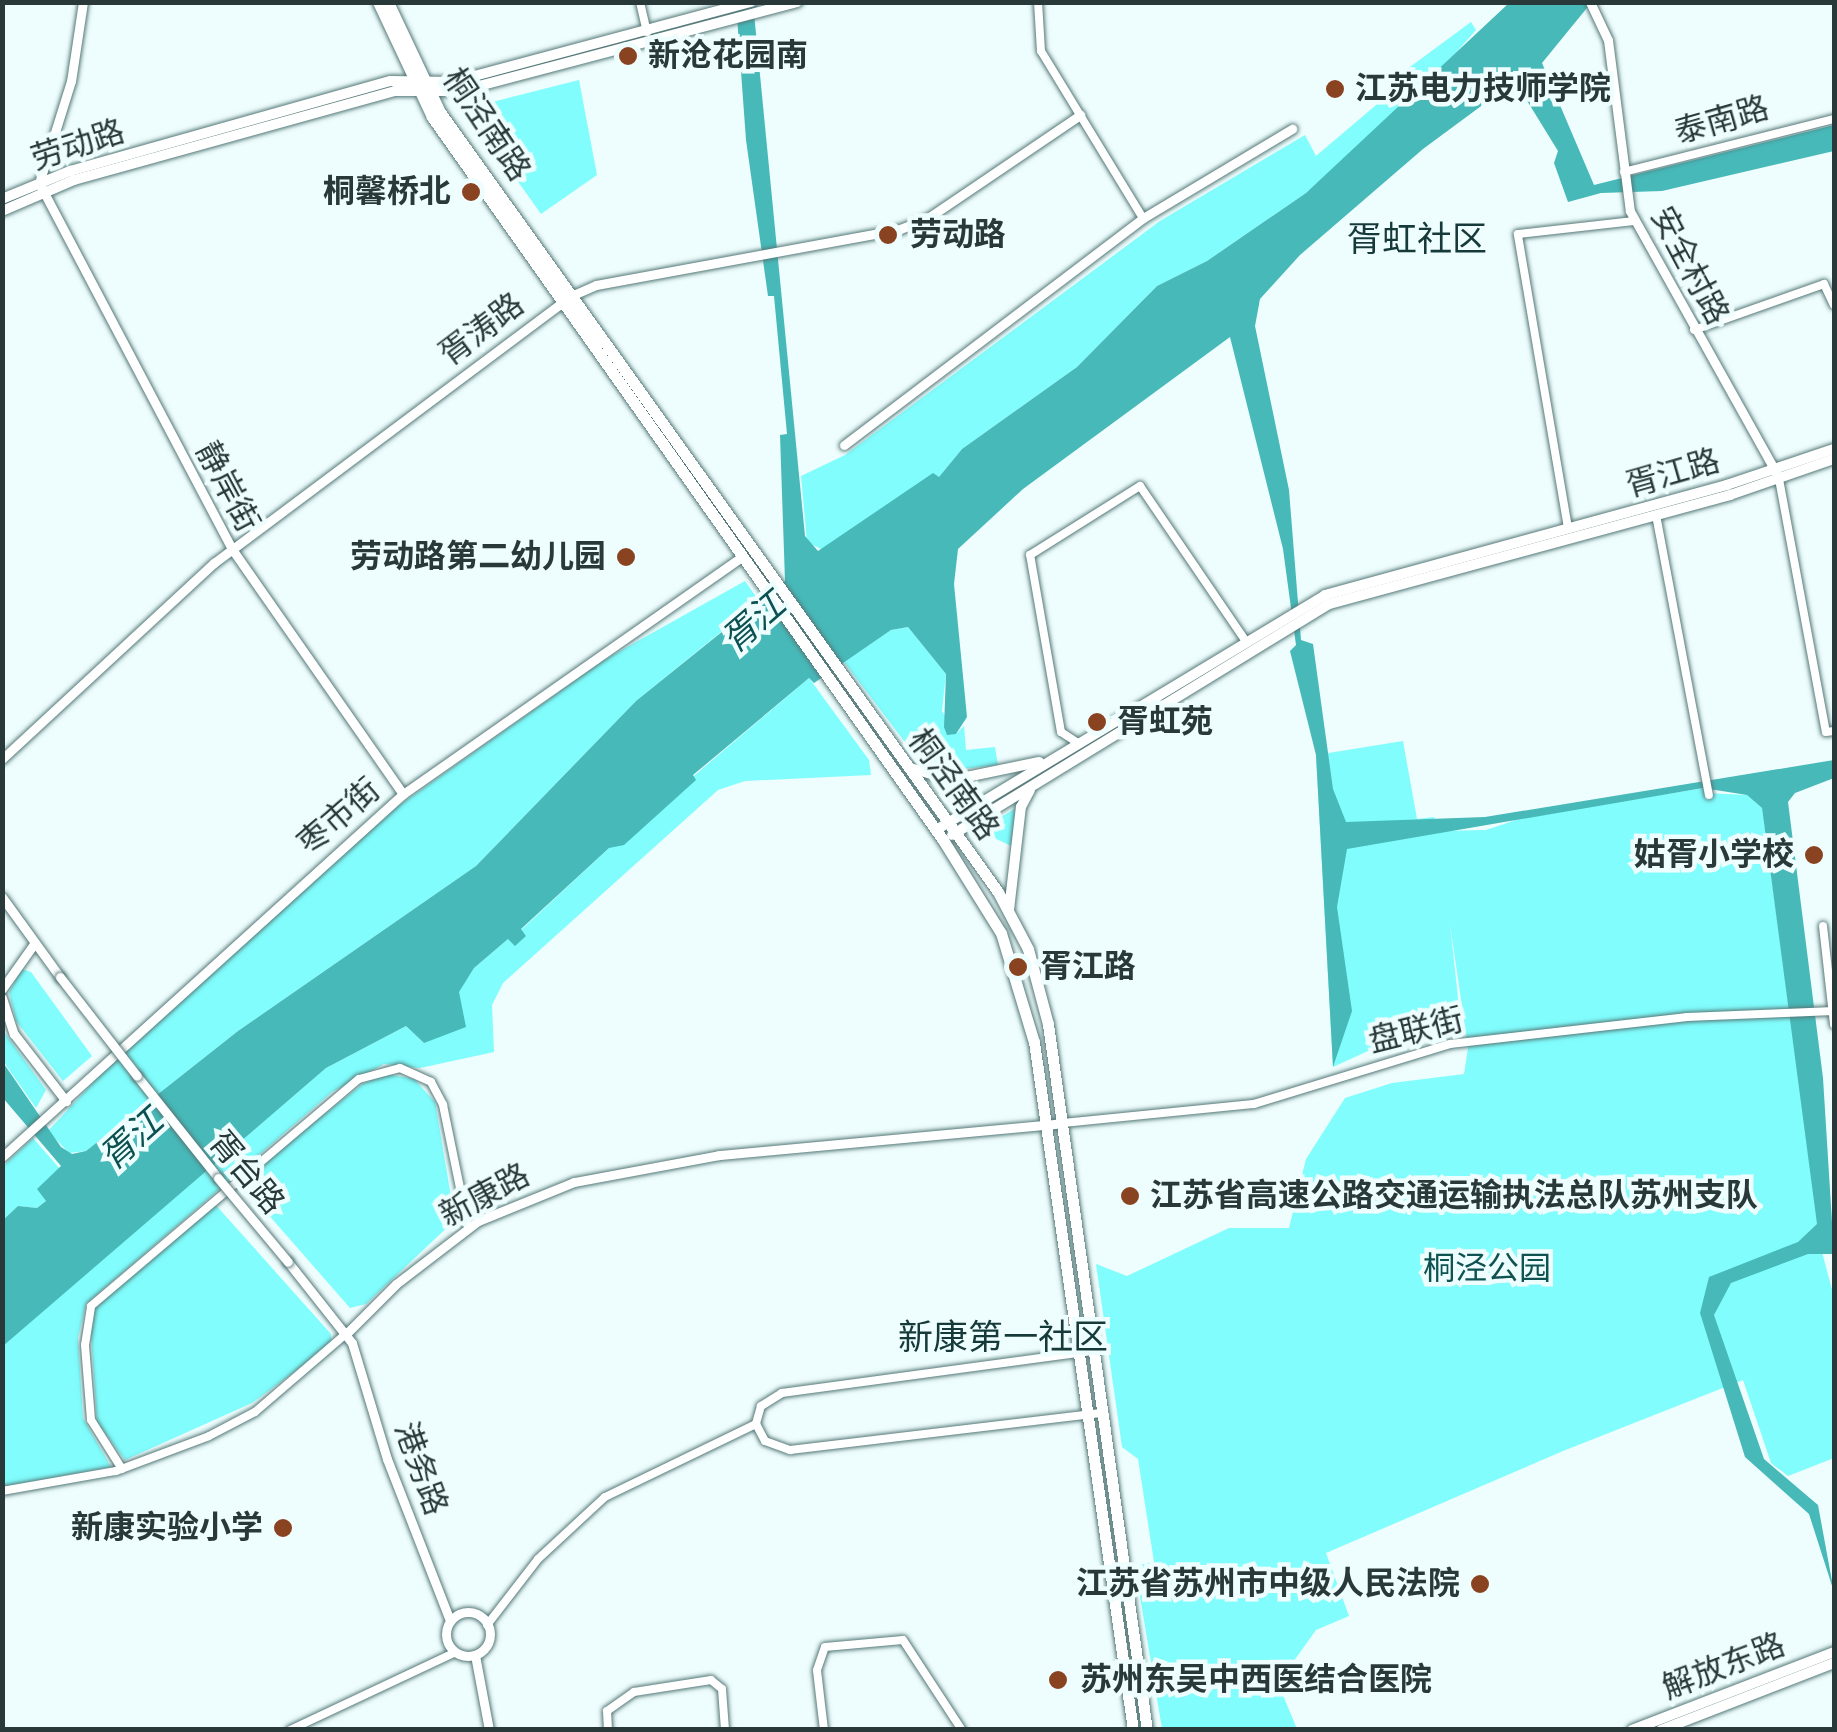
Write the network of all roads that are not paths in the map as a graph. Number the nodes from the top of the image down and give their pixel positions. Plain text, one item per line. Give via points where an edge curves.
1 (82, 2) edge
2 (378, 2) edge
3 (388, 2) edge
4 (640, 2) edge
5 (797, 2) edge
6 (1038, 2) edge
7 (1594, 4) edge
8 (753, 8) edge
9 (649, 37) junction
10 (420, 86) junction
11 (1080, 115) junction
12 (1834, 119) edge
13 (1292, 129) dead end
14 (1624, 175) junction
15 (41, 188) junction
16 (2, 199) edge
17 (2, 211) edge
18 (1143, 218) junction
19 (1634, 221) junction
20 (567, 299) junction
21 (1834, 305) edge
22 (1694, 330) junction
23 (844, 445) dead end
24 (1834, 448) edge
25 (1834, 459) edge
26 (1777, 475) junction
27 (1656, 515) junction
28 (1568, 528) junction
29 (232, 550) junction
30 (742, 556) junction
31 (769, 586) junction
32 (1339, 595) junction
33 (1266, 632) junction
34 (1245, 640) junction
35 (835, 679) junction
36 (1834, 731) edge
37 (1078, 744) junction
38 (1054, 758) junction
39 (2, 759) edge
40 (905, 765) junction
41 (1035, 782) junction
42 (403, 794) junction
43 (1709, 795) dead end
44 (945, 832) junction
45 (2, 898) edge
46 (1010, 910) junction
47 (1822, 926) dead end
48 (34, 944) junction
49 (2, 989) edge
50 (2, 998) edge
51 (1834, 1011) edge
52 (1834, 1024) edge
53 (66, 1100) junction
54 (1044, 1123) junction
55 (1061, 1123) junction
56 (2, 1157) edge
57 (468, 1227) junction
58 (347, 1333) junction
59 (1086, 1352) junction
60 (1094, 1414) junction
61 (756, 1424) junction
62 (122, 1469) junction
63 (2, 1491) edge
64 (450, 1621) junction
65 (488, 1625) junction
66 (456, 1652) junction
67 (1834, 1652) edge
68 (474, 1655) junction
69 (1834, 1663) edge
70 (1637, 1729) edge
71 (290, 1730) edge
72 (489, 1730) edge
73 (608, 1730) edge
74 (726, 1730) edge
75 (824, 1730) edge
76 (962, 1730) edge
77 (1133, 1730) edge
78 (1147, 1730) edge
79 (1661, 1730) edge

1 - 15 street via 71,81
2 - 10 main road, 桐泾南路
3 - 10 main road, 桐泾南路
4 - 9 street
5 - 8 main road, 劳动路
6 - 11 street via 1041,51
7 - 14 street, 安全村路 via 1608,40
8 - 9 main road, 劳动路
9 - 10 main road, 劳动路 via 460,91
10 - 15 main road, 劳动路 via 392,81
10 - 20 main road, 桐泾南路
11 - 18 street
11 - 20 street, 胥涛路 via 900,230 596,284
12 - 14 street, 泰南路
13 - 18 street
14 - 19 street, 安全村路
15 - 16 main road, 劳动路
15 - 17 main road, 劳动路
15 - 29 street, 静岸街
18 - 23 street
19 - 22 street, 安全村路
19 - 28 street via 1518,234
20 - 29 street, 胥涛路
20 - 30 main road, 桐泾南路
20 - 31 main road, 桐泾南路
21 - 22 street via 1824,284
22 - 26 street, 安全村路
24 - 26 main road, 胥江路
25 - 26 main road, 胥江路
26 - 27 main road, 胥江路
26 - 28 main road, 胥江路
26 - 36 street via 1826,732
27 - 32 main road, 胥江路
27 - 43 street
28 - 32 main road, 胥江路
29 - 39 street, 胥涛路
29 - 42 street, 静岸街
30 - 31 main road, 桐泾南路
30 - 42 street, 枣市街
31 - 35 main road, 桐泾南路
32 - 33 main road, 胥江路
33 - 34 main road, 胥江路
33 - 41 main road, 胥江路
34 - 37 main road, 胥江路
34 - 37 street via 1140,486 1030,554 1062,732
35 - 40 main road, 桐泾南路
35 - 44 main road, 桐泾南路
37 - 38 main road, 胥江路
38 - 40 main road via 948,780
38 - 44 main road, 胥江路
40 - 44 main road, 桐泾南路
41 - 44 main road, 胥江路
41 - 46 main road via 1020,807
42 - 53 street, 枣市街
44 - 46 main road, 桐泾南路
44 - 54 main road, 桐泾南路 via 1015,968 1032,1026
45 - 48 street, 胥台路
46 - 55 main road, 桐泾南路 via 1044,1000
47 - 51 street
48 - 49 street
48 - 58 street, 胥台路, bridge
50 - 53 street via 14,1034
51 - 52 street
51 - 55 street, 盘联街 via 1687,1017 1450,1044 1254,1104
53 - 56 street, 枣市街
54 - 55 street, 新康路
54 - 57 street, 新康路 via 648,1166 546,1191
54 - 59 main road, 桐泾南路
55 - 59 main road, 桐泾南路
57 - 58 street, 新康路
57 - 62 street via 443,1105 430,1082 400,1068 358,1079 91,1306 91,1420
58 - 62 street, 新康路 via 255,1412
58 - 64 street, 港务路
59 - 60 main road, 桐泾南路
59 - 61 street via 782,1393 761,1406
60 - 61 street via 790,1450 765,1442
60 - 77 main road, 桐泾南路
60 - 78 main road, 桐泾南路
61 - 65 street via 605,1497 538,1559
62 - 63 street, 新康路
64 - 65 street via 470,1612
64 - 66 street via 447,1641
65 - 68 street via 486,1646
66 - 68 street
66 - 71 street
67 - 70 main road, 解放东路
68 - 72 street
69 - 79 main road, 解放东路
73 - 74 street via 607,1711 634,1692 711,1680 722,1689
75 - 76 street via 817,1670 824,1647 904,1640

